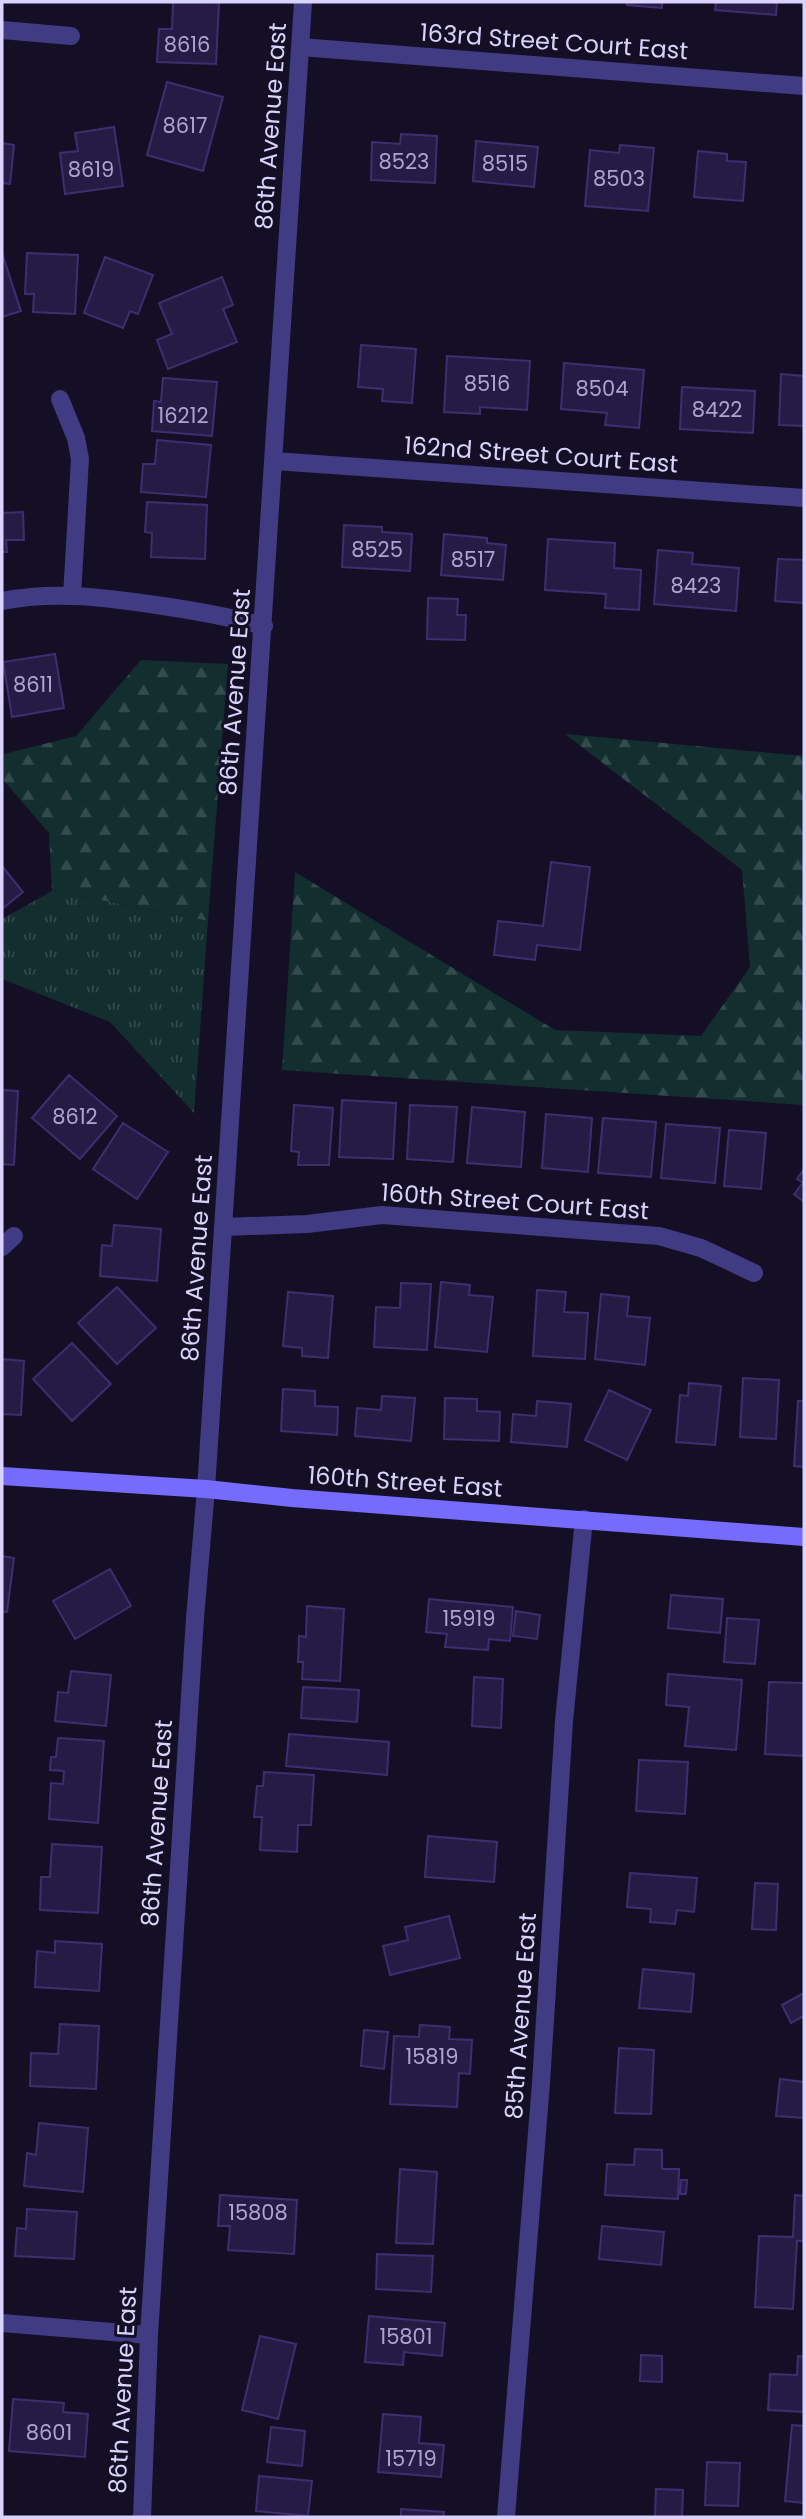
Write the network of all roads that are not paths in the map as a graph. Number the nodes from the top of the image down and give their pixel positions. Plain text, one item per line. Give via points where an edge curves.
1 (303, 2) edge
2 (2, 30) edge
3 (71, 36) dead end
4 (300, 47) junction
5 (804, 86) edge
6 (60, 399) dead end
7 (274, 461) junction
8 (804, 498) edge
9 (72, 596) junction
10 (2, 601) edge
11 (264, 626) junction
12 (224, 1227) junction
13 (754, 1273) dead end
14 (2, 1476) edge
15 (206, 1489) junction
16 (584, 1519) junction
17 (804, 1537) edge
18 (2, 2323) edge
19 (149, 2335) junction
20 (142, 2517) edge
21 (506, 2517) edge

1 - 4 street, 86th Avenue East
2 - 3 street
4 - 5 street, 163rd Street Court East
4 - 7 street, 86th Avenue East
6 - 9 street via 80,459
7 - 8 street, 162nd Street Court East
7 - 11 street, 86th Avenue East
9 - 10 street via 30,595
9 - 11 street via 138,602
11 - 12 street, 86th Avenue East
12 - 13 street, 160th Street Court East via 383,1215 659,1236 701,1248
12 - 15 street, 86th Avenue East
14 - 15 main road, 160th Street East
15 - 16 main road, 160th Street East
15 - 19 street, 86th Avenue East
16 - 17 main road, 160th Street East
16 - 21 street, 85th Avenue East via 564,1721
18 - 19 street
19 - 20 street, 86th Avenue East

